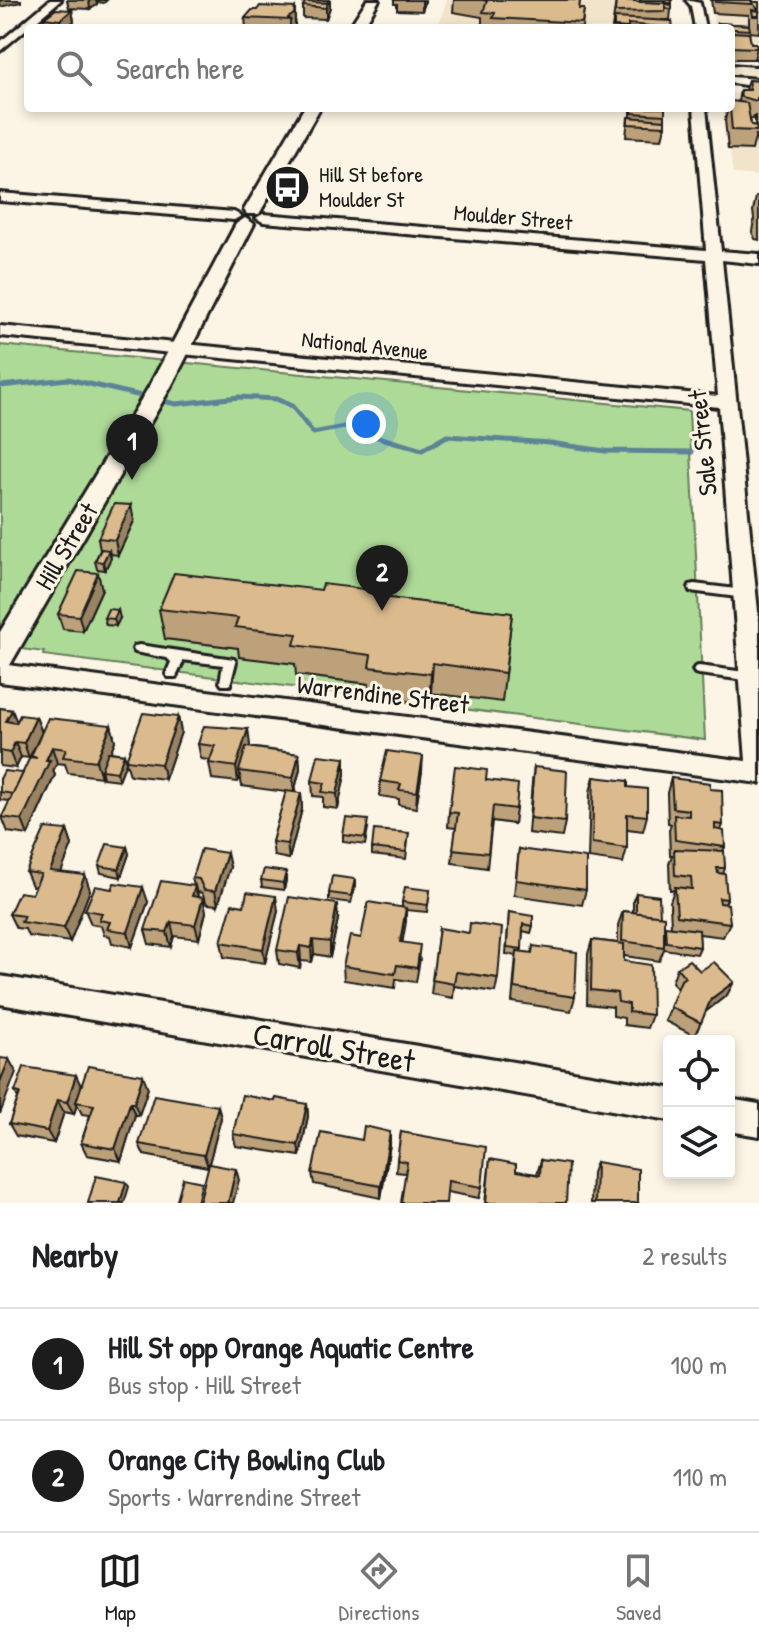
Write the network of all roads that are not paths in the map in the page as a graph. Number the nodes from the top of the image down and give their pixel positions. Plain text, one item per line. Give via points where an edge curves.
1 (56, 0) edge
2 (373, 0) edge
3 (691, 1) edge
4 (698, 15) junction
5 (685, 17) joint
6 (24, 24) edge
7 (24, 24) edge
8 (358, 24) edge
9 (699, 24) edge
10 (6, 38) edge
11 (0, 48) edge
12 (735, 60) edge
13 (755, 62) dead end
14 (735, 83) edge
15 (759, 85) edge
16 (310, 112) edge
17 (700, 112) edge
18 (0, 197) edge
19 (249, 217) junction
20 (712, 255) junction
21 (759, 259) edge
22 (0, 331) edge
23 (179, 349) junction
24 (727, 402) junction
25 (694, 588) dead end
26 (745, 594) junction
27 (139, 649) dead end
28 (171, 654) junction
29 (0, 657) edge
30 (699, 670) dead end
31 (0, 673) edge
32 (172, 674) dead end
33 (753, 677) junction
34 (226, 682) dead end
35 (759, 773) edge
36 (0, 990) edge
37 (663, 1103) edge
38 (735, 1116) edge
39 (759, 1120) edge

1 - 6 street
2 - 8 street
3 - 4 street
3 - 5 street via 685,4
4 - 5 lane
4 - 9 street
7 - 10 street
10 - 11 street
12 - 13 lane
14 - 15 street
16 - 19 street, Hill Street
17 - 20 street, Sale Street
18 - 19 street, Moulder Street
19 - 20 street, Moulder Street
19 - 23 street, Hill Street
20 - 21 street, Moulder Street
20 - 24 street, Sale Street
22 - 23 street, National Avenue
23 - 24 street, National Avenue
23 - 29 street, Hill Street
24 - 26 street, Sale Street
25 - 26 lane
26 - 33 street, Sale Street
27 - 28 lane
28 - 32 lane via 177,662
28 - 34 lane via 230,662
30 - 33 lane
31 - 35 street, Warrendine Street
33 - 35 street, Sale Street
36 - 37 street, Carroll Street
38 - 39 street

